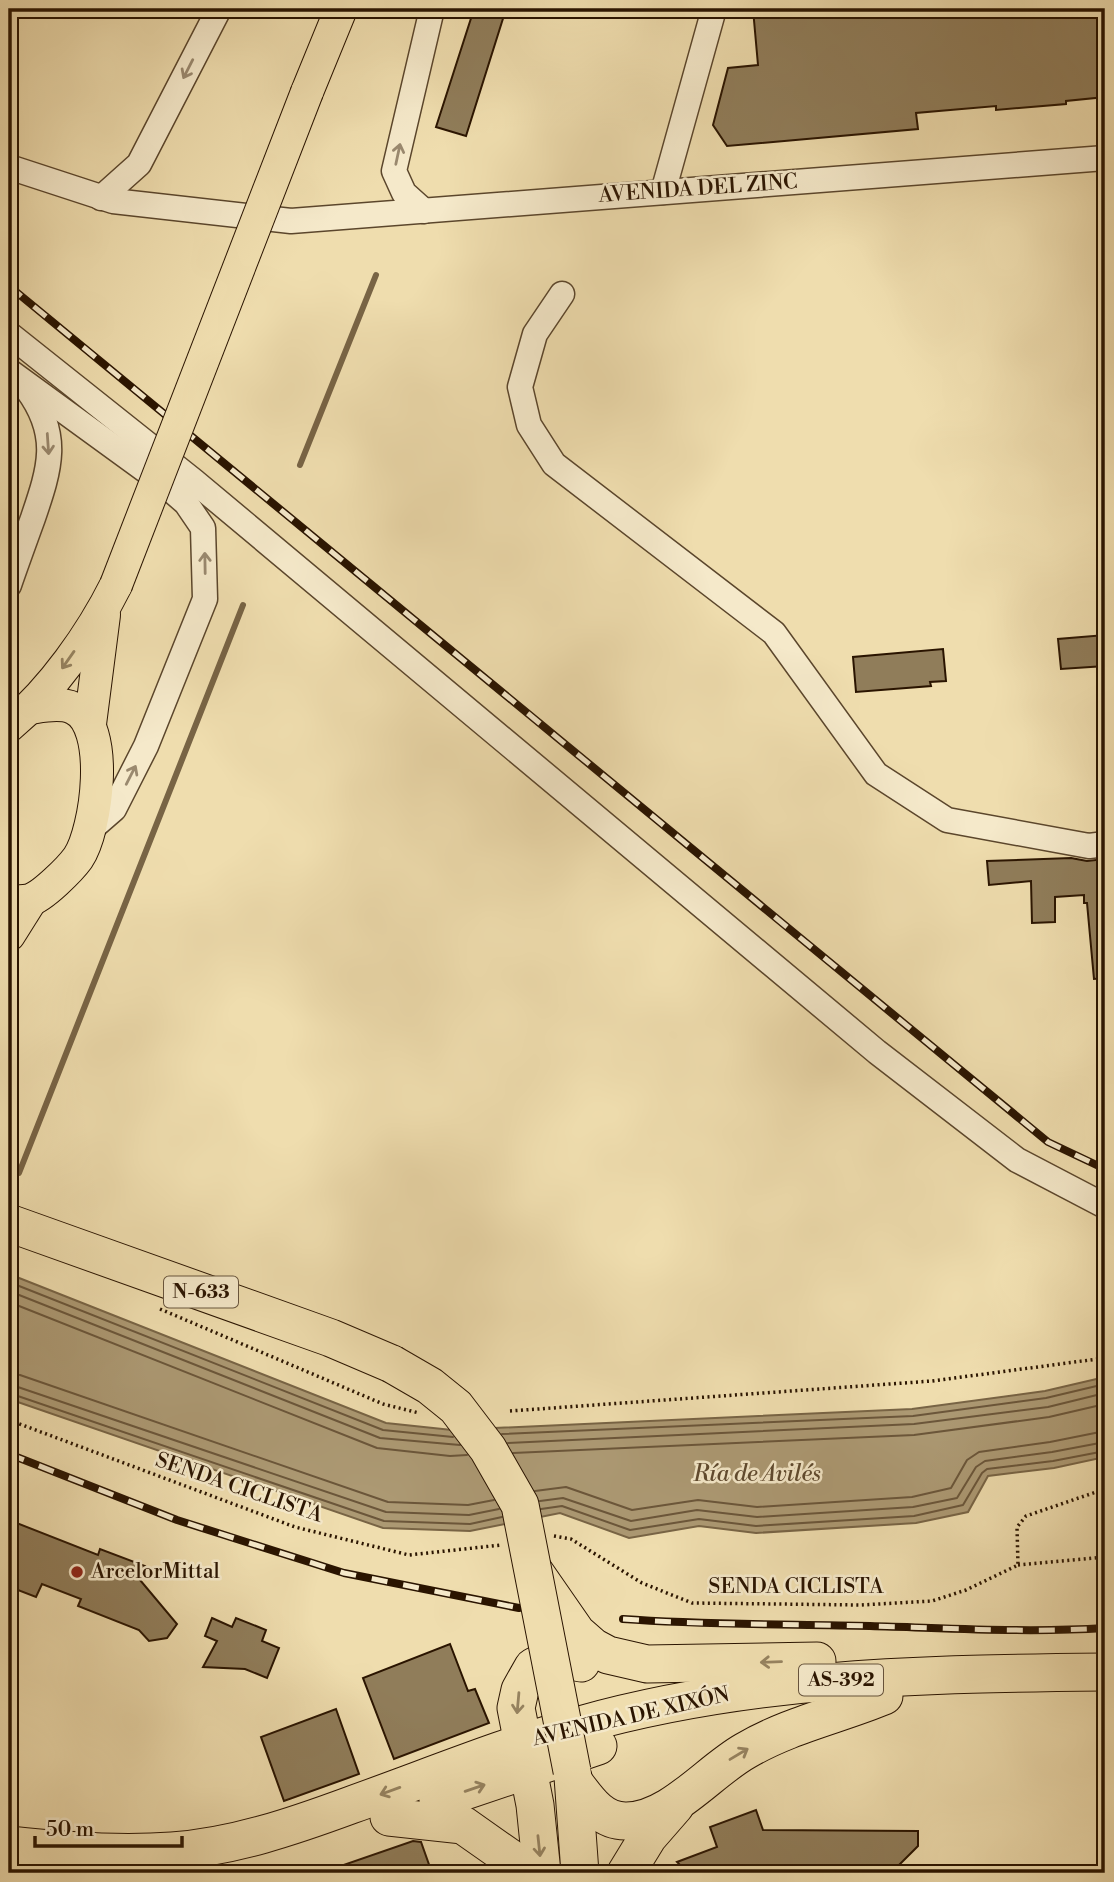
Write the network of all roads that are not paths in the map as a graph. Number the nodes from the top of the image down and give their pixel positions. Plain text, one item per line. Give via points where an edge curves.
1 (219, 9) edge
2 (341, 9) edge
3 (432, 9) edge
4 (714, 9) edge
5 (1105, 158) edge
6 (9, 167) edge
7 (663, 192) junction
8 (101, 198) junction
9 (424, 211) junction
10 (562, 294) dead end
11 (9, 334) edge
12 (16, 377) edge
13 (9, 585) edge
14 (110, 597) junction
15 (20, 717) edge
16 (90, 724) junction
17 (91, 829) junction
18 (1105, 845) edge
19 (20, 901) edge
20 (9, 935) edge
21 (1105, 1206) edge
22 (9, 1223) edge
23 (534, 1571) junction
24 (1105, 1672) edge
25 (936, 1674) junction
26 (738, 1692) junction
27 (1105, 1695) edge
28 (884, 1696) junction
29 (526, 1756) junction
30 (573, 1777) junction
31 (685, 1795) junction
32 (389, 1817) junction
33 (9, 1845) edge
34 (174, 1862) edge
35 (9, 1865) edge
36 (80, 1873) edge
37 (126, 1873) edge
38 (517, 1873) edge
39 (542, 1873) edge
40 (580, 1873) edge
41 (626, 1873) edge

1 -> 8 street via 139,164
2 - 14 main road, bridge
9 -> 3 street via 404,193 394,172
4 - 7 street
5 - 7 street, AVENIDA DEL ZINC
6 - 8 street, AVENIDA DEL ZINC
7 - 9 street, AVENIDA DEL ZINC
8 - 9 street, AVENIDA DEL ZINC via 291,221
10 - 18 street via 535,334 520,387 528,425 554,464 774,633 876,774 947,820
11 - 21 street via 205,491 877,1052 1017,1160
12 -> 13 street via 35,400 49,445 48,474
17 -> 12 street via 114,809 146,746 205,599 203,528 186,503 163,483
14 -> 15 main road via 50,686
14 - 16 main road
15 - 16 main road via 49,705 74,708
16 - 17 main road via 96,758
17 - 19 main road via 80,856 64,875
19 - 20 main road
22 - 23 highway, N-633, bridge via 331,1338 430,1385 456,1407 488,1449 520,1505
25 -> 23 highway via 891,1662 673,1665 624,1660 593,1647 578,1633
23 - 30 highway, N-633, bridge
24 - 25 highway, AVENIDA DE XIXÓN / AS-392
25 - 26 highway, AVENIDA DE XIXÓN / AS-392 via 798,1683
26 - 29 highway, AVENIDA DE XIXÓN / AS-392 via 610,1717
26 -> 29 highway via 636,1686 580,1663 544,1661 533,1667 516,1708
27 - 28 highway, AVENIDA DE XIXÓN / AS-392
28 - 29 highway, AVENIDA DE XIXÓN / AS-392 via 670,1725
31 -> 28 highway via 718,1768 774,1735
32 -> 29 highway, AVENIDA DE XIXÓN
29 -> 34 highway, AVENIDA DE XIXÓN via 234,1840
29 -> 39 highway
30 - 31 highway via 598,1811 610,1819 653,1816
30 - 40 highway, N-633
31 - 41 highway via 648,1837
32 - 34 highway, AVENIDA DE XIXÓN via 286,1852 230,1865
32 - 38 highway via 463,1825 510,1858
33 - 34 highway
34 - 37 highway
35 - 36 highway

